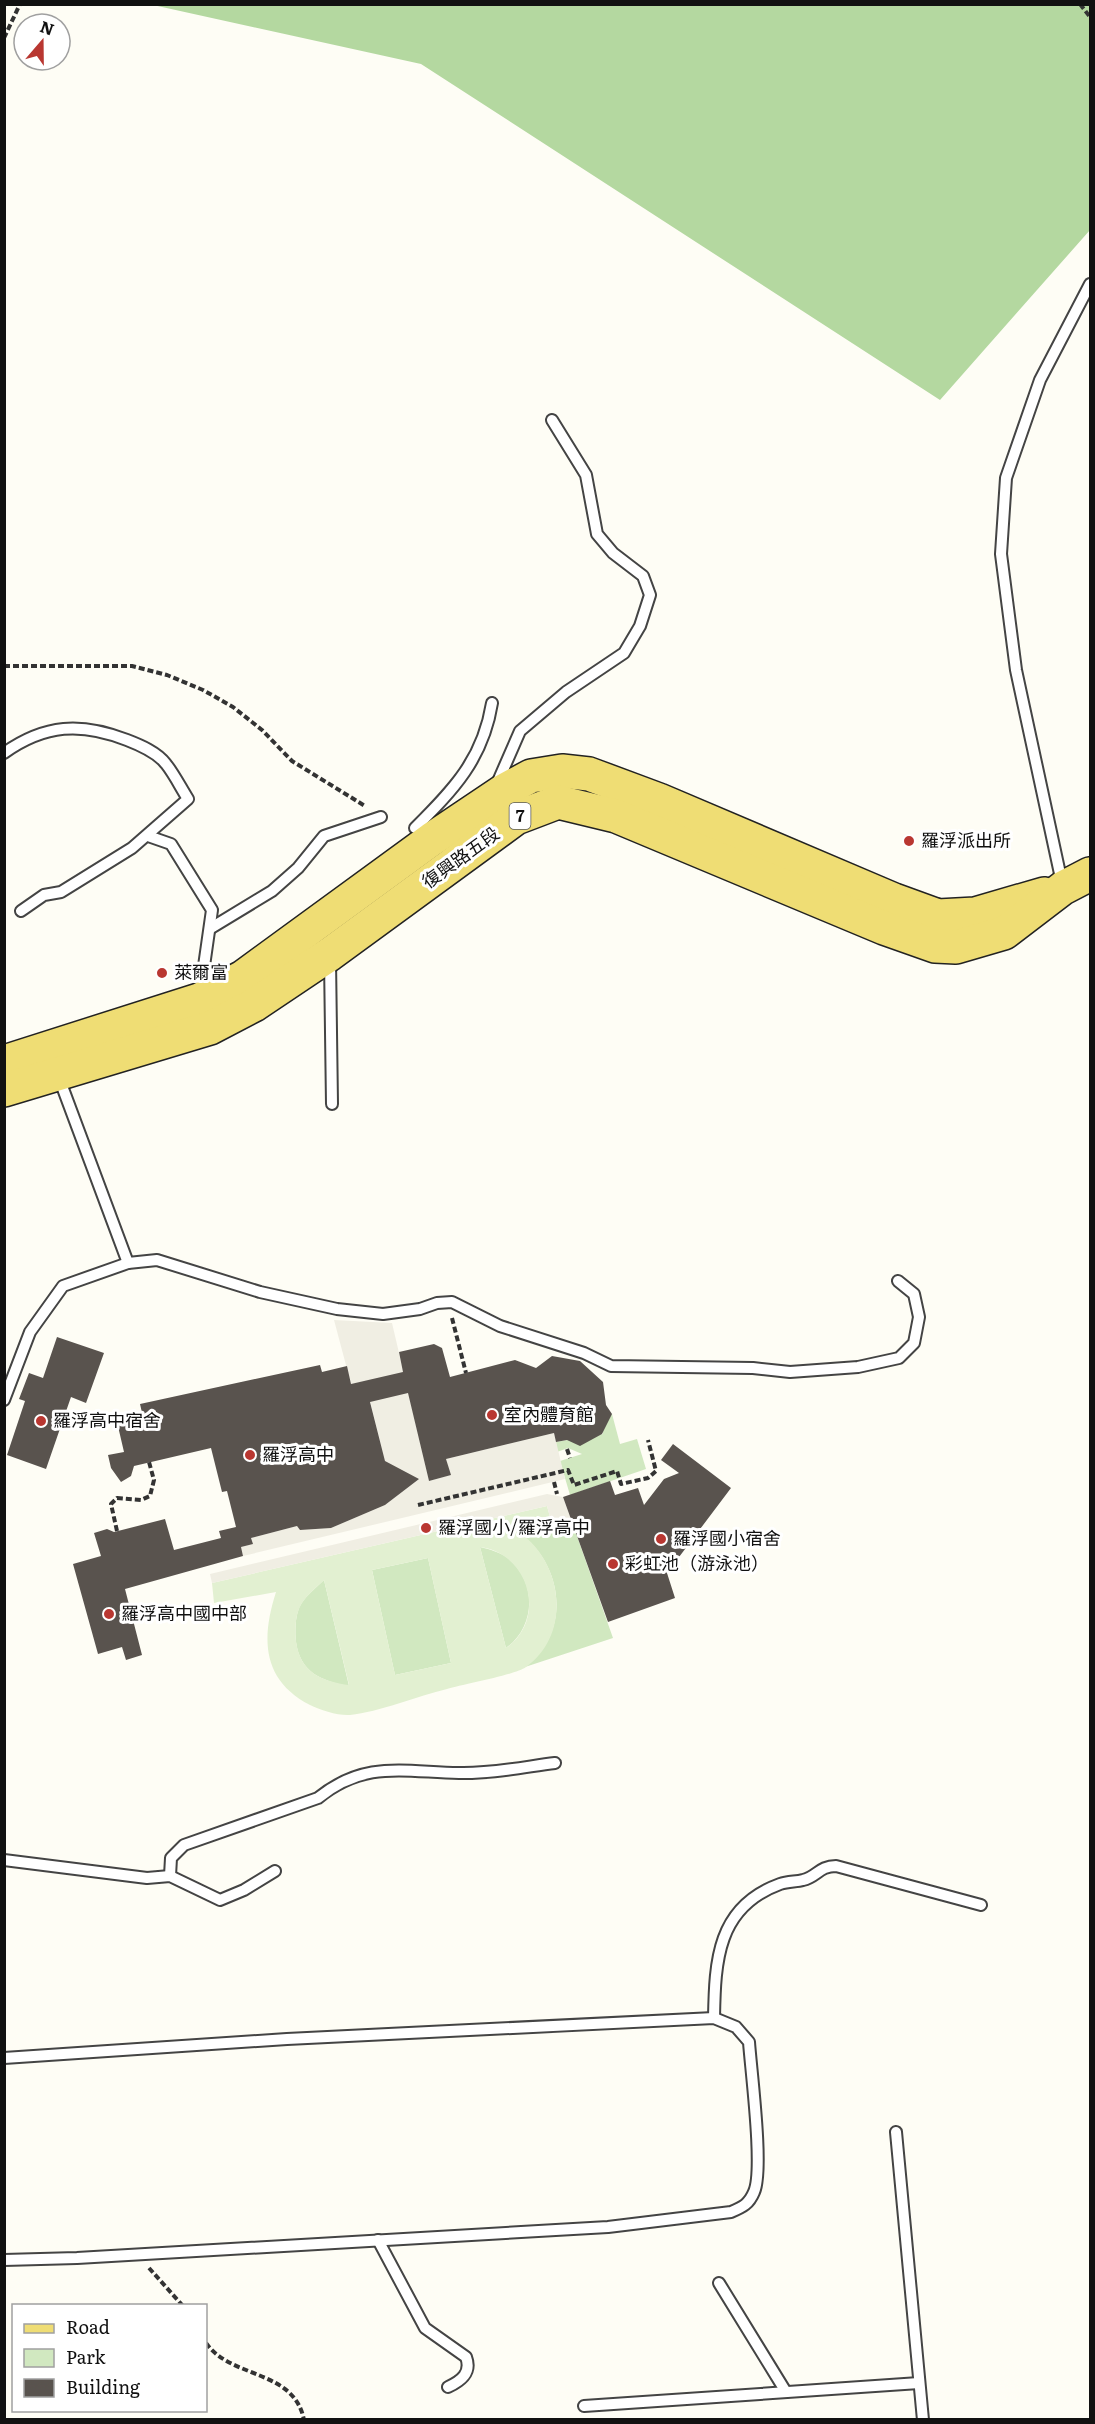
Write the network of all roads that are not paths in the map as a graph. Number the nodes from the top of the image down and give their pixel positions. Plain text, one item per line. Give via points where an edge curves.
1 (1090, 284) edge
2 (552, 420) dead end
3 (492, 704) dead end
4 (4, 753) edge
5 (590, 774) junction
6 (490, 800) junction
7 (583, 806) junction
8 (381, 817) road end
9 (415, 828) dead end
10 (148, 836) junction
11 (1077, 881) edge
12 (827, 887) junction
13 (21, 911) dead end
14 (211, 928) junction
15 (330, 954) junction
16 (205, 1014) junction
17 (4, 1062) edge
18 (55, 1062) junction
19 (4, 1090) edge
20 (332, 1104) dead end
21 (128, 1263) junction
22 (898, 1281) dead end
23 (4, 1400) edge
24 (555, 1763) dead end
25 (4, 1860) edge
26 (275, 1871) dead end
27 (170, 1876) junction
28 (981, 1905) dead end
29 (714, 2018) junction
30 (4, 2058) edge
31 (896, 2132) dead end
32 (378, 2240) junction
33 (4, 2260) edge
34 (719, 2283) dead end
35 (919, 2383) junction
36 (448, 2387) dead end
37 (786, 2392) junction
38 (584, 2406) dead end
39 (923, 2420) edge

1 - 11 lane via 1040,380 1006,478 1001,554 1016,670
2 - 6 lane via 586,475 597,534 613,553 643,576 650,595 640,626 624,653 566,692 520,731
3 - 9 lane via 488,730 471,765
4 - 10 lane via 53,729 77,727 107,732 141,745 165,762 188,799
5 - 6 main road, 復興路五段 / 7 via 562,771 531,776
5 - 7 main road
5 - 12 main road, 復興路五段 / 7 via 659,800
6 - 16 main road, 復興路五段 / 7 via 243,977
7 - 12 main road, 復興路五段 / 7
7 - 15 main road, 復興路五段 / 7 via 558,801 516,818
8 - 14 lane via 324,836 298,868 272,891
10 - 13 lane via 61,892 44,895
10 - 14 lane via 171,844 212,910
11 - 12 main road, 復興路五段 / 7 via 975,914 938,916
14 - 16 lane
15 - 16 main road, 復興路五段 / 7 via 254,1005
15 - 20 lane
16 - 18 main road, 復興路五段 / 7
17 - 18 main road, 復興路五段 / 7
18 - 19 main road, 復興路五段 / 7
18 - 21 lane
21 - 22 lane via 157,1260 261,1292 337,1309 383,1314 452,1302 500,1326 584,1353 611,1366 790,1372 858,1367 899,1358 914,1343 919,1317 914,1294
21 - 23 lane via 63,1286 30,1332
24 - 27 lane via 460,1773 373,1770 336,1784 318,1798 184,1845 171,1858
25 - 27 lane via 147,1878
26 - 27 lane via 220,1900
28 - 29 lane via 836,1866 825,1866 806,1880 783,1883 761,1892 741,1909 723,1935 715,1975
29 - 30 lane via 286,2039
29 - 32 lane via 736,2027 749,2042 758,2164 756,2189 747,2206 731,2212 608,2227
31 - 35 lane
32 - 33 lane
32 - 36 lane via 425,2328 466,2357 466,2373
34 - 37 lane
35 - 37 lane
35 - 39 lane
37 - 38 lane

